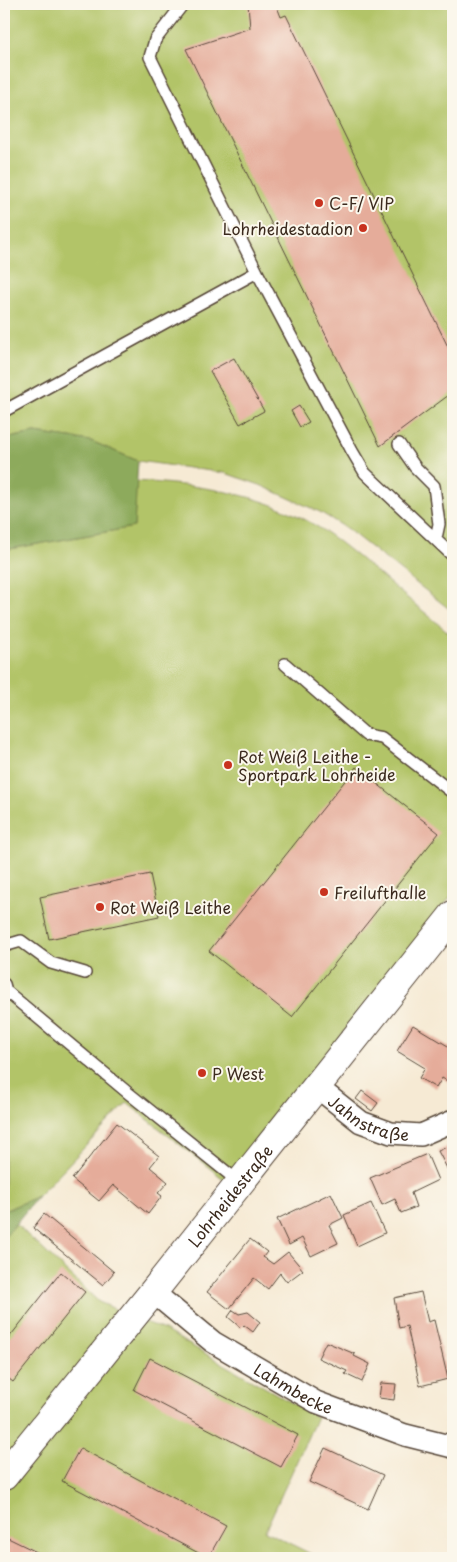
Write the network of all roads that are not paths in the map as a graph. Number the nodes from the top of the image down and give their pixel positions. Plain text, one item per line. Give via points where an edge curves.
1 (183, 4) edge
2 (257, 272) junction
3 (4, 411) edge
4 (399, 444) dead end
5 (436, 538) junction
6 (453, 556) edge
7 (285, 664) dead end
8 (453, 793) edge
9 (453, 914) edge
10 (4, 946) edge
11 (85, 973) dead end
12 (4, 984) edge
13 (317, 1087) junction
14 (453, 1120) edge
15 (240, 1182) junction
16 (153, 1292) junction
17 (453, 1447) edge
18 (4, 1476) edge

1 - 2 lane via 155,40 150,57
2 - 3 lane
2 - 5 lane via 365,472
4 - 5 lane via 434,486 439,524
5 - 6 lane
7 - 8 lane via 366,735 382,738
9 - 13 street, Lohrheidestraße
10 - 11 lane via 21,941 51,963
12 - 15 lane via 6,991
13 - 14 street, Jahnstraße via 361,1122 391,1133 420,1136
13 - 15 street, Lohrheidestraße
15 - 16 street, Lohrheidestraße
16 - 17 street, Lahmbecke via 213,1342 316,1402 406,1435
16 - 18 street, Lohrheidestraße

